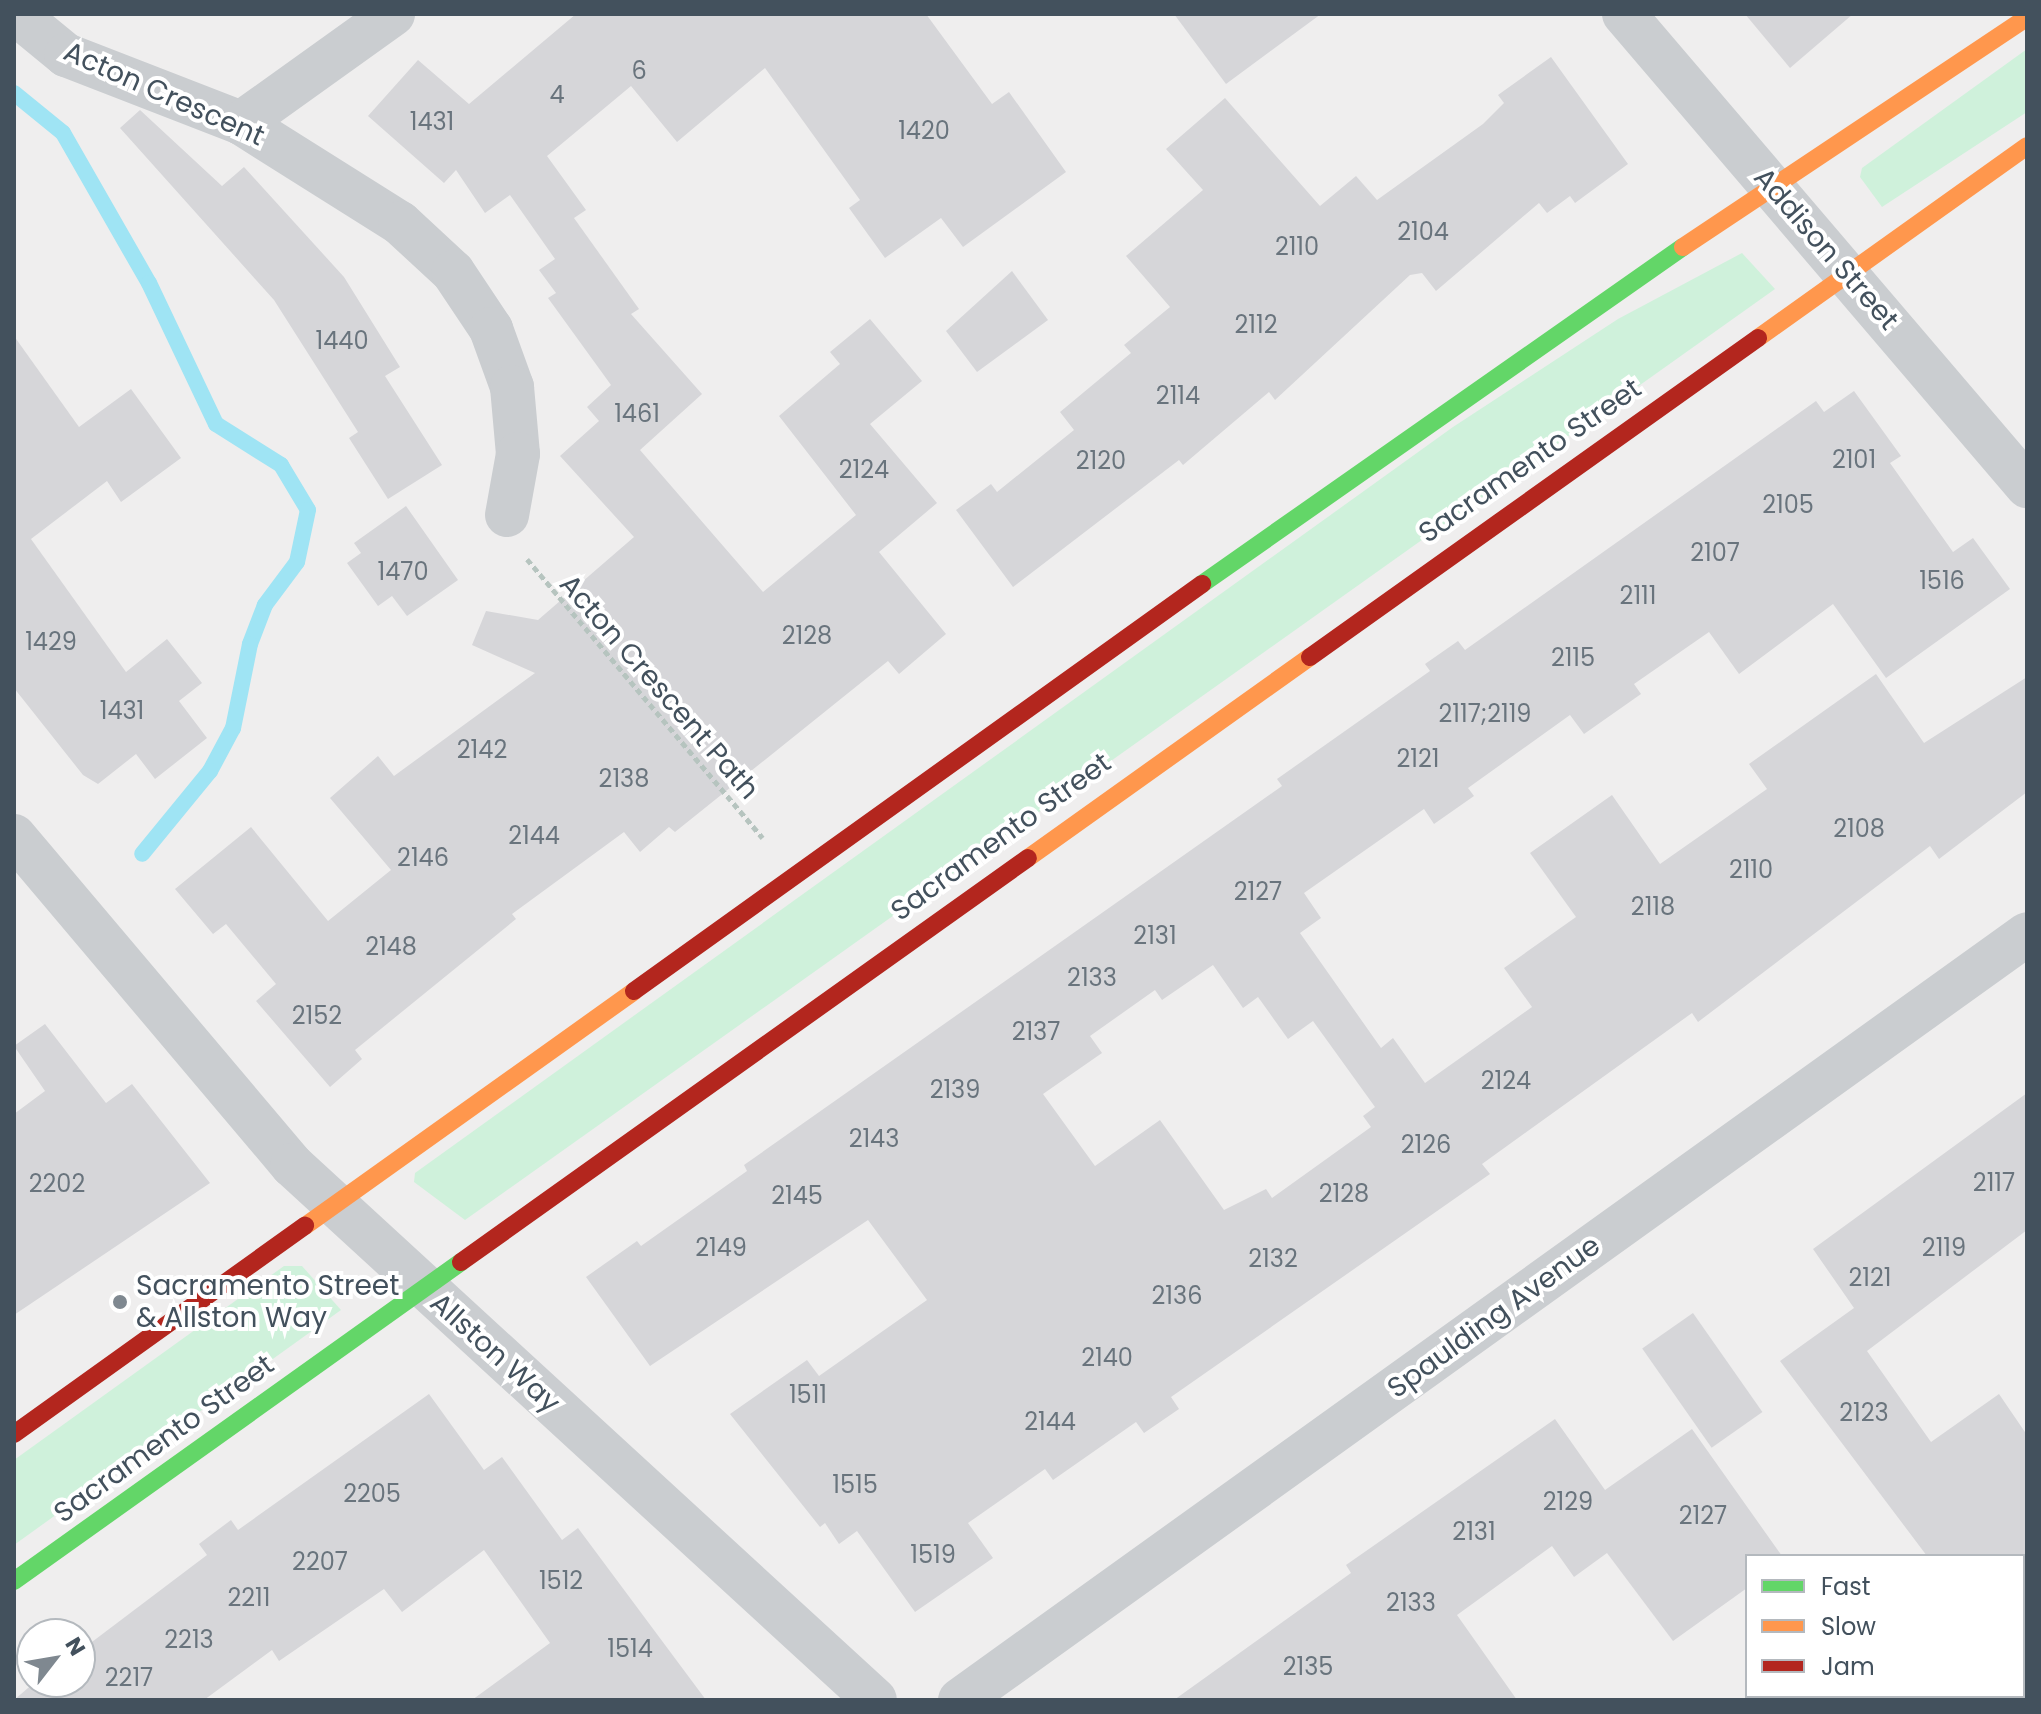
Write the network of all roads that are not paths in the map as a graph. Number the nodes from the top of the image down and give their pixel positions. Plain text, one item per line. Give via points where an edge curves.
1 (16, 14) edge
2 (393, 14) edge
3 (1624, 14) edge
4 (2027, 18) edge
5 (241, 123) junction
6 (2027, 146) edge
7 (1775, 192) junction
8 (1849, 274) junction
9 (2027, 486) edge
10 (507, 515) road end
11 (14, 836) edge
12 (2027, 934) edge
13 (335, 1205) junction
14 (423, 1287) junction
15 (14, 1434) edge
16 (14, 1581) edge
17 (875, 1700) edge
18 (960, 1700) edge

1 - 5 street, Acton Crescent via 66,55
2 - 5 street
3 - 7 street, Addison Street
4 - 7 street
5 - 10 street, Acton Crescent via 400,223 453,272 491,329 512,387 518,454
6 - 8 street, Sacramento Street
7 - 8 street, Addison Street
7 - 13 street via 1540,342
8 - 9 street, Addison Street
8 - 14 street, Sacramento Street via 1492,520
11 - 13 street, Allston Way via 292,1165
12 - 18 street, Spaulding Avenue
13 - 14 street, Allston Way
13 - 15 street
14 - 16 street, Sacramento Street
14 - 17 street, Allston Way

